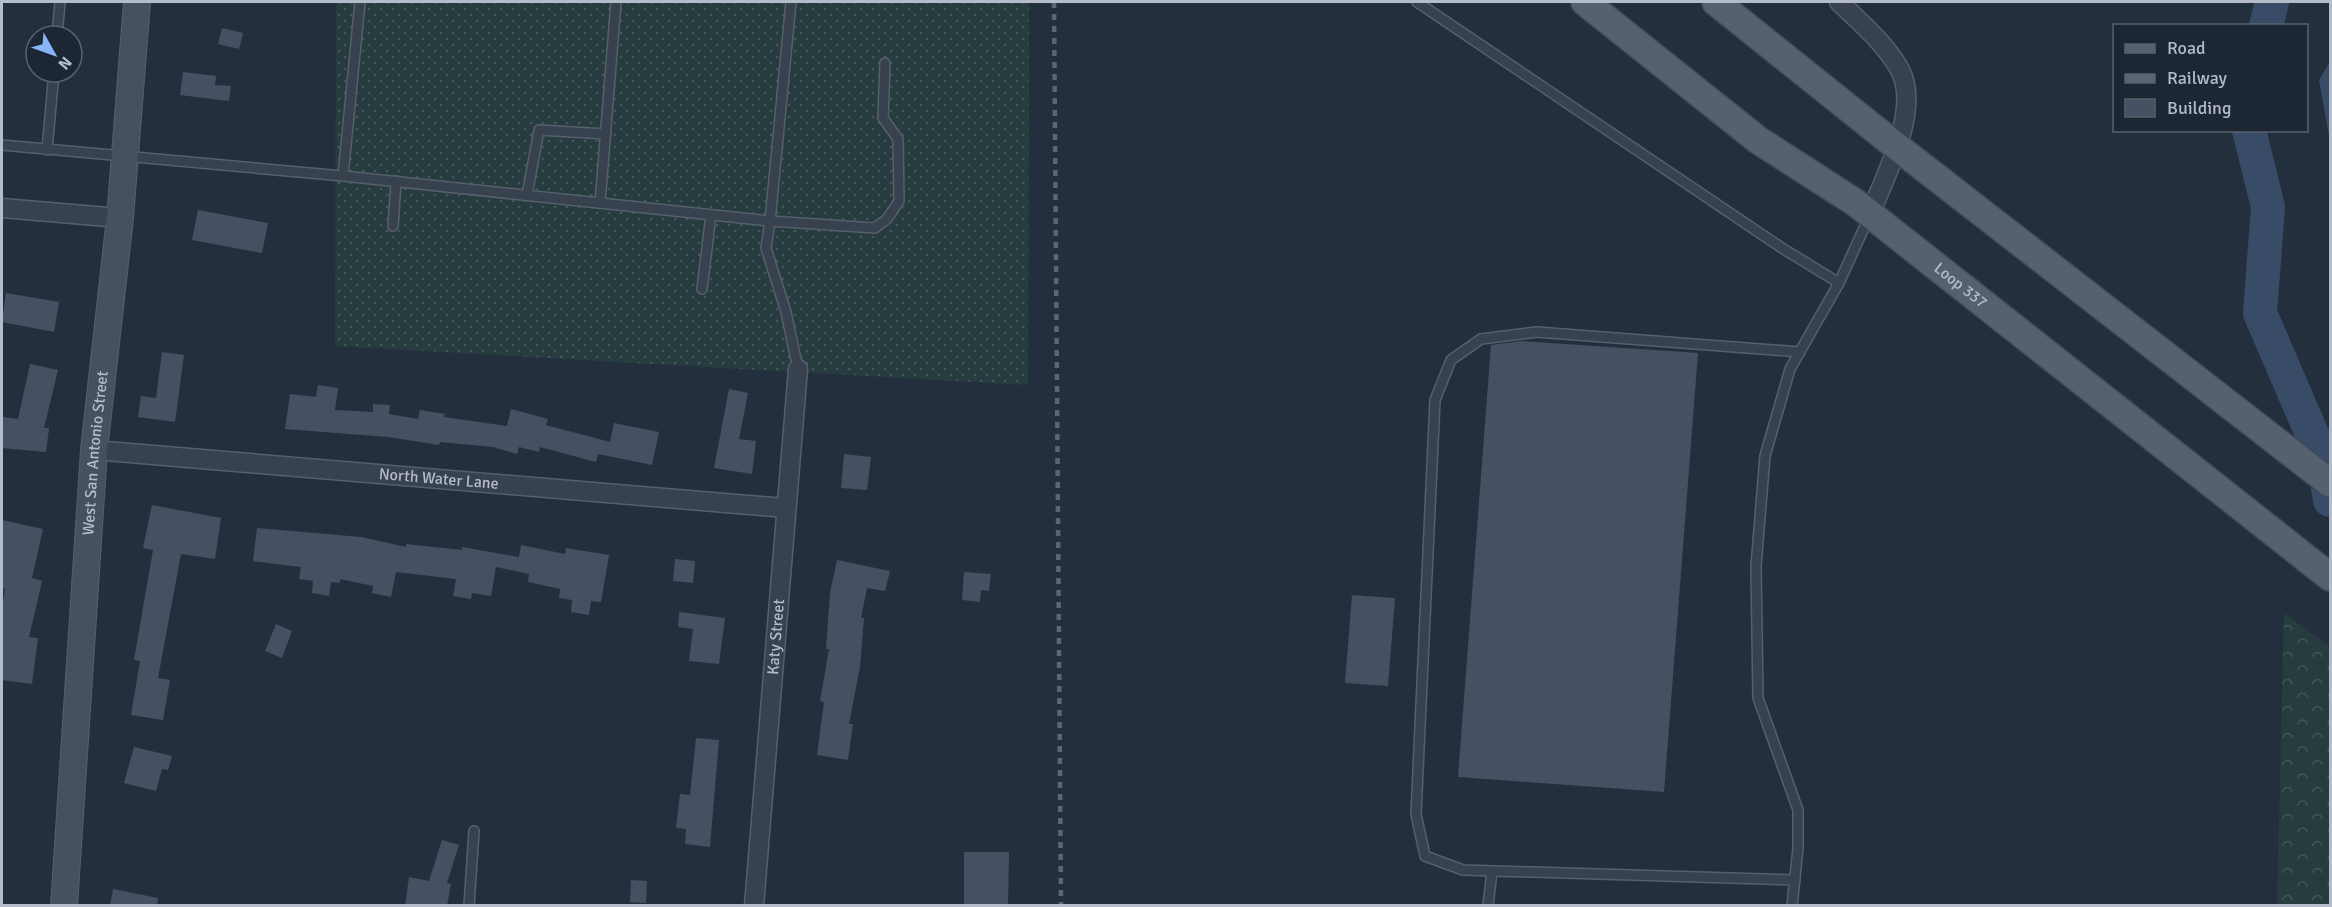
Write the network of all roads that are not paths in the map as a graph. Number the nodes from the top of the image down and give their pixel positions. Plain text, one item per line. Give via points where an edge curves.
1 (60, 2) edge
2 (137, 2) edge
3 (360, 2) edge
4 (616, 2) edge
5 (791, 2) edge
6 (1417, 2) edge
7 (1585, 2) edge
8 (1600, 2) edge
9 (1716, 2) edge
10 (1839, 2) edge
11 (58, 24) edge
12 (1651, 55) junction
13 (885, 63) dead end
14 (53, 84) edge
15 (606, 134) junction
16 (2, 145) edge
17 (1896, 146) junction
18 (47, 150) junction
19 (124, 158) junction
20 (343, 176) junction
21 (396, 181) junction
22 (527, 195) junction
23 (600, 203) junction
24 (2, 208) edge
25 (1870, 214) junction
26 (711, 215) junction
27 (120, 218) junction
28 (770, 221) junction
29 (393, 226) dead end
30 (1839, 283) junction
31 (702, 289) dead end
32 (1800, 352) junction
33 (798, 369) joint
34 (94, 450) junction
35 (2331, 483) edge
36 (785, 508) junction
37 (2331, 577) edge
38 (474, 831) dead end
39 (1492, 871) junction
40 (1795, 880) junction
41 (63, 906) edge
42 (469, 906) edge
43 (754, 906) edge
44 (1488, 906) edge
45 (1792, 906) edge

1 - 11 lane
2 - 19 street, West San Antonio Street
3 - 20 lane
4 - 15 lane
5 - 28 lane
6 - 30 lane
7 - 12 main road, Loop 337
8 - 12 main road
9 - 17 main road
10 - 17 street via 1901,71 1908,105
12 - 25 main road, Loop 337 via 1758,140
13 - 28 lane via 883,118 898,139 899,201 887,219 875,228
14 - 18 lane
15 - 22 lane via 539,130
15 - 23 lane
16 - 18 lane
17 - 25 street
17 - 35 main road
18 - 19 lane
19 - 20 lane
19 - 27 street, West San Antonio Street
20 - 21 lane
21 - 22 lane
21 - 29 lane
22 - 23 lane
23 - 26 lane
24 - 27 street
25 - 30 lane
25 - 37 main road, Loop 337
26 - 28 lane
26 - 31 lane
27 - 34 street, West San Antonio Street
28 - 33 lane via 766,248
30 - 32 lane
32 - 39 lane via 1537,332 1481,339 1451,360 1435,400 1416,814 1425,856 1463,870
32 - 40 lane via 1790,369 1765,456 1756,566 1758,698 1798,810
33 - 36 street, Katy Street
34 - 36 street, North Water Lane
34 - 41 street, West San Antonio Street
36 - 43 street, Katy Street
38 - 42 lane
39 - 40 lane
39 - 44 lane
40 - 45 lane

